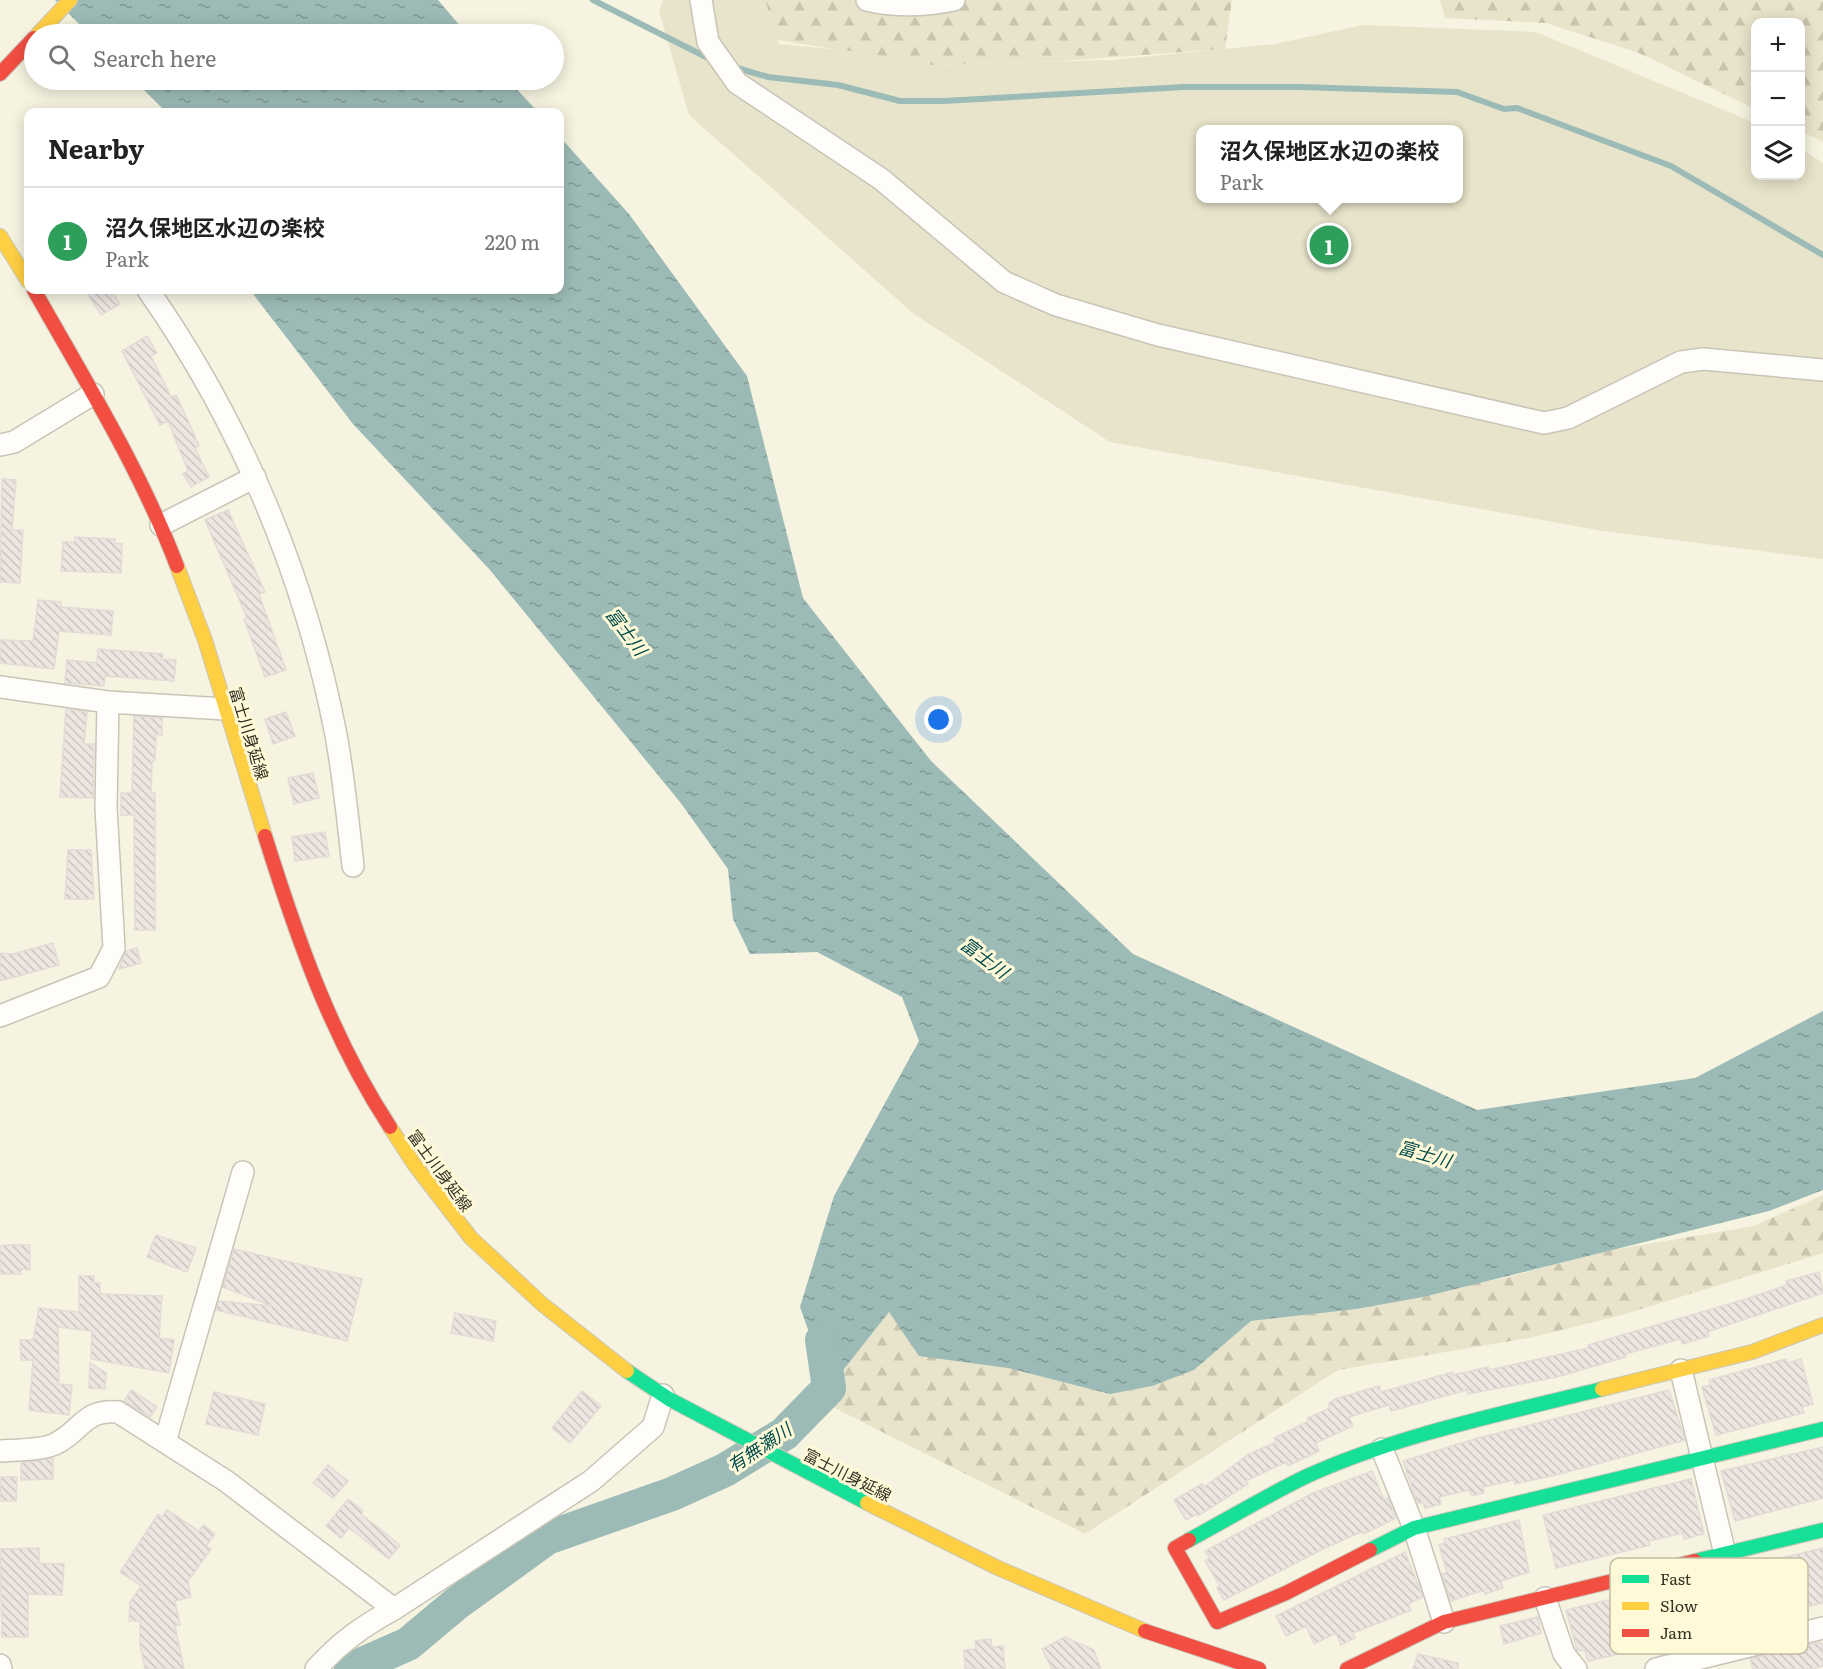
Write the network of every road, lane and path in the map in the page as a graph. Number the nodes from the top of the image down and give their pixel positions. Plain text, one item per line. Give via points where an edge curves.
1 (70, 0) edge
2 (701, 0) edge
3 (867, 0) edge
4 (954, 0) edge
5 (47, 24) edge
6 (24, 49) edge
7 (0, 74) edge
8 (0, 236) edge
9 (24, 275) edge
10 (36, 294) edge
11 (151, 294) edge
12 (1823, 370) edge
13 (93, 394) junction
14 (0, 445) edge
15 (255, 477) junction
16 (160, 525) junction
17 (0, 687) edge
18 (108, 702) junction
19 (225, 709) junction
20 (353, 866) dead end
21 (0, 1016) edge
22 (243, 1172) dead end
23 (1823, 1325) edge
24 (1681, 1370) junction
25 (666, 1397) junction
26 (1823, 1429) edge
27 (165, 1442) junction
28 (1382, 1449) junction
29 (0, 1451) edge
30 (1703, 1458) junction
31 (1414, 1528) junction
32 (1823, 1530) edge
33 (1725, 1554) junction
34 (1709, 1558) edge
35 (1610, 1582) edge
36 (1545, 1598) junction
37 (394, 1610) junction
38 (1444, 1622) junction
39 (1823, 1628) edge
40 (1808, 1632) edge
41 (1717, 1654) edge
42 (316, 1669) edge
43 (1259, 1669) edge
44 (1347, 1669) edge
45 (1576, 1669) edge
46 (1656, 1669) edge

1 - 5 main road
2 - 12 street via 708,42 737,83 881,179 1004,282 1056,305 1158,335 1544,423 1568,418 1681,362 1703,359
3 - 4 street via 887,5
6 - 7 main road
8 - 9 main road
10 - 13 main road, 富士川身延線
11 - 15 street via 201,370
13 - 14 street via 14,442
13 - 16 main road, 富士川身延線
15 - 16 street
15 - 20 street via 296,584 317,655 336,735
16 - 19 main road, 富士川身延線 via 205,640
17 - 18 street
18 - 19 street
18 - 21 street via 106,808 114,948 99,976
19 - 25 main road, 富士川身延線 via 292,926 335,1032 365,1089 414,1164 471,1238 603,1354
22 - 27 street
23 - 24 main road via 1752,1352
24 - 28 main road via 1473,1421
24 - 30 street
25 - 37 street via 652,1427 591,1481
25 - 43 main road, 富士川身延線 via 803,1471 998,1568 1126,1625
26 - 30 main road
27 - 29 street via 118,1412 104,1411 92,1414 56,1444
27 - 37 street via 226,1481
28 - 31 street
28 - 31 main road via 1306,1477 1175,1548 1217,1622 1286,1593
30 - 31 main road
30 - 33 street
31 - 38 street
32 - 33 main road
33 - 34 main road
35 - 36 main road
36 - 38 main road
36 - 45 street via 1564,1654
37 - 42 street via 337,1645
38 - 44 main road
39 - 40 street
41 - 46 street

